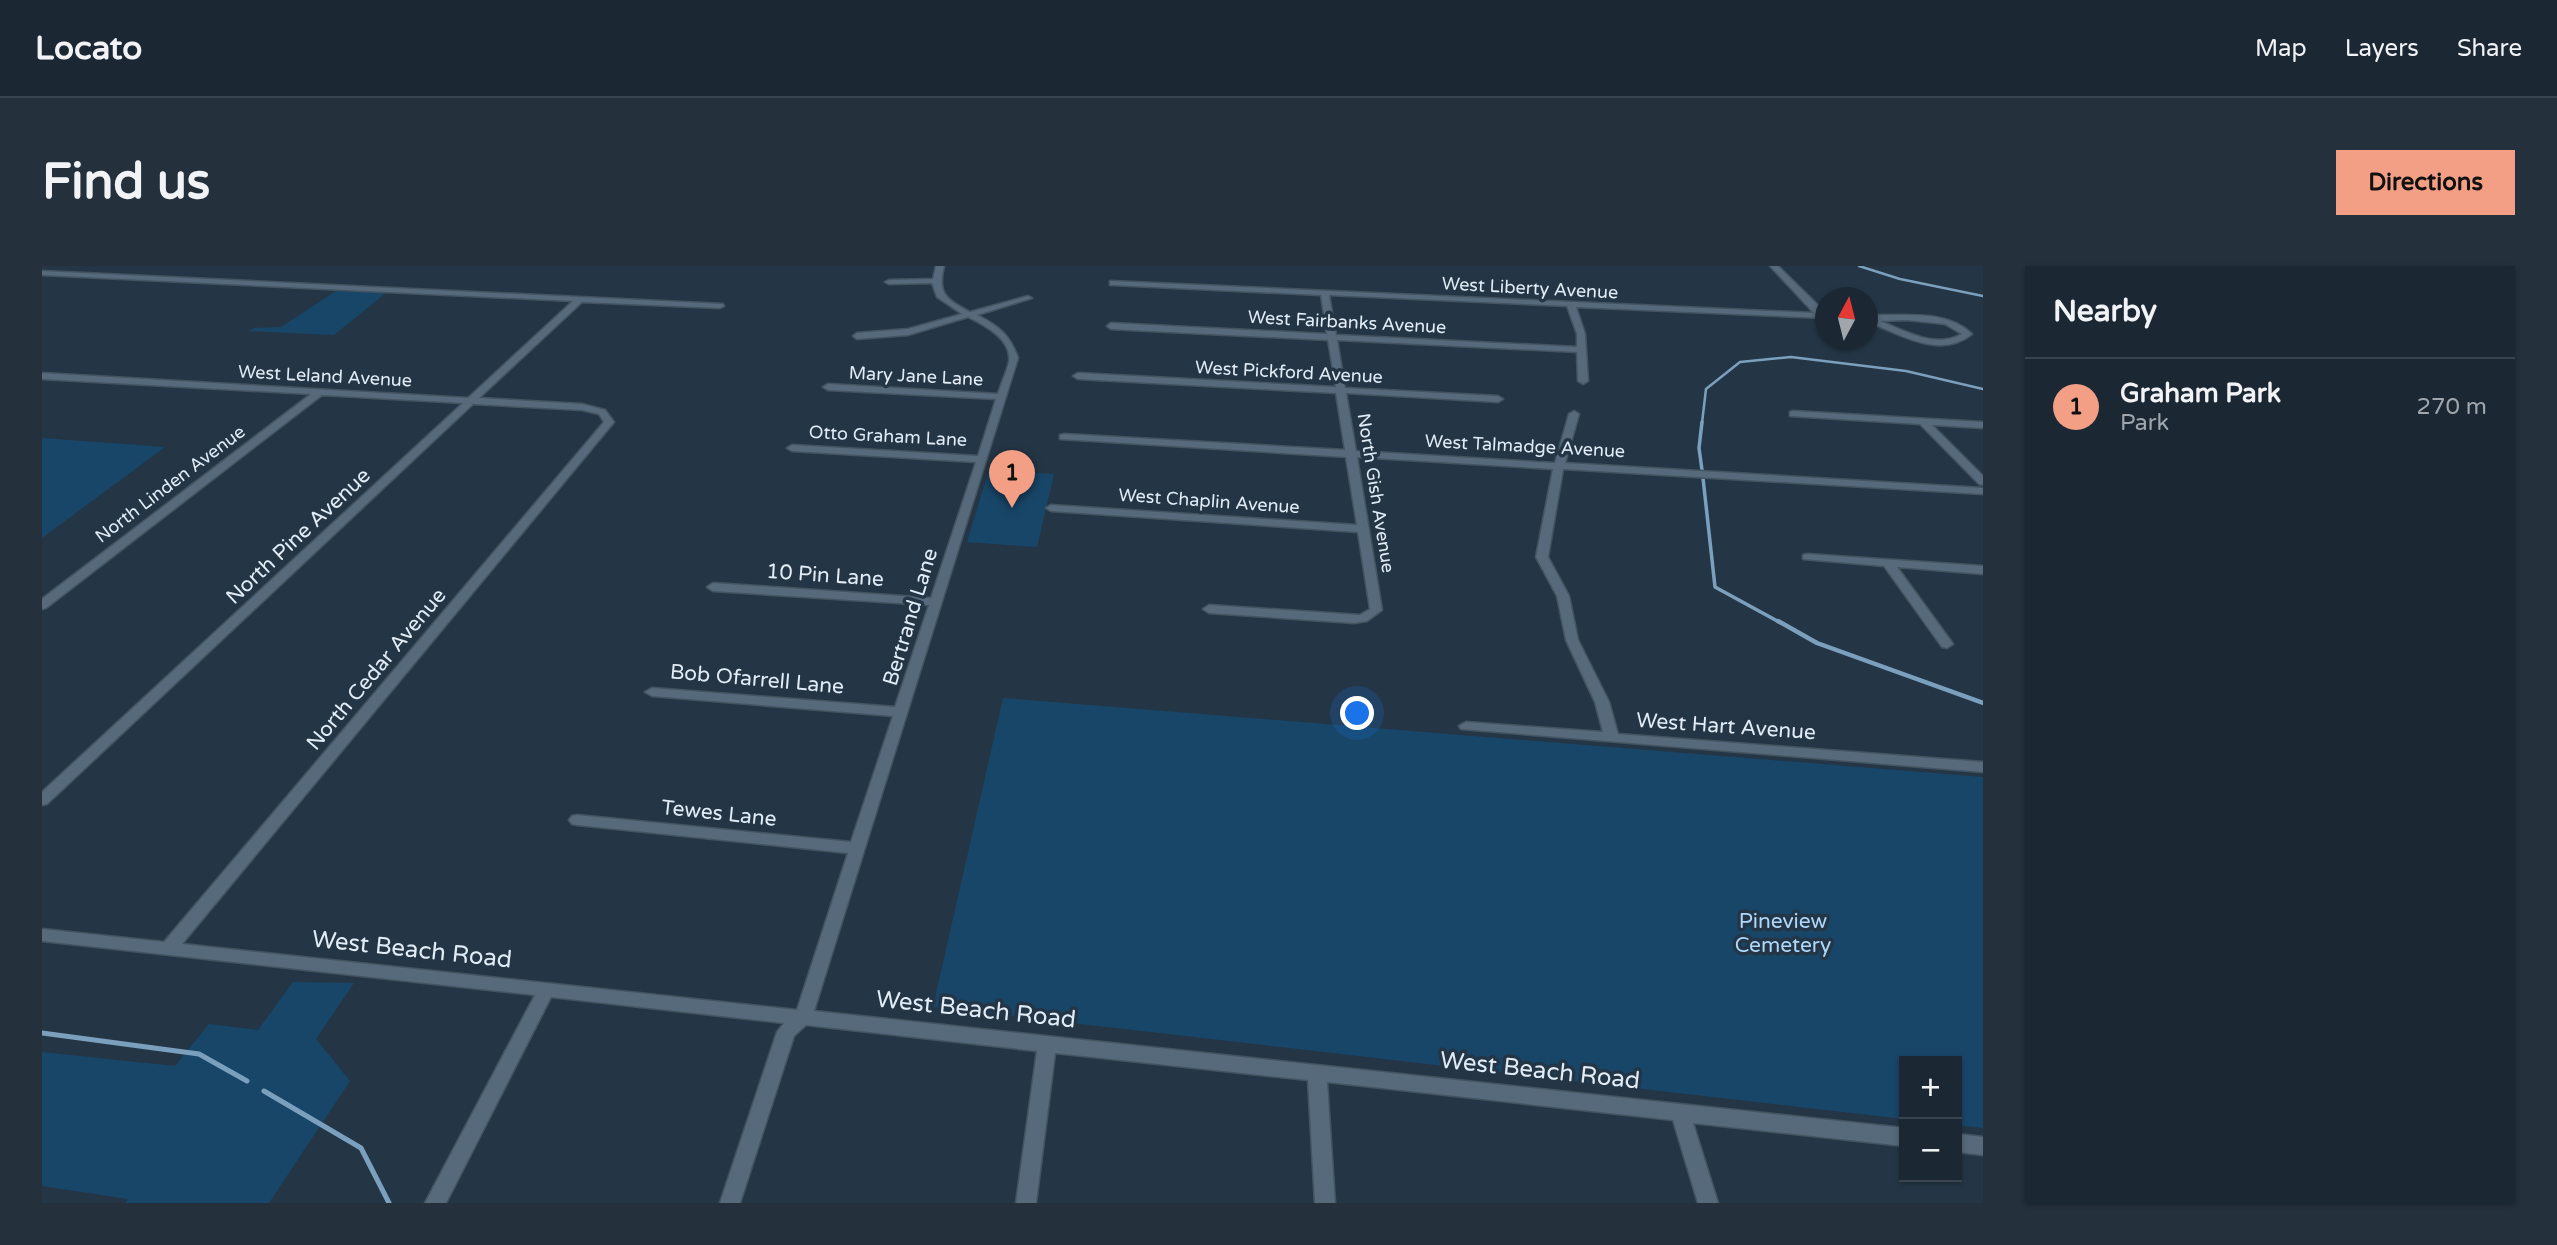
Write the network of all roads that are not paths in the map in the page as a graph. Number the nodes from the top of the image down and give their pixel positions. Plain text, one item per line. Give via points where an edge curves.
1 (940, 266) edge
2 (1774, 266) edge
3 (42, 273) edge
4 (934, 281) junction
5 (889, 282) dead end
6 (1112, 283) dead end
7 (1325, 293) junction
8 (1028, 298) dead end
9 (580, 299) junction
10 (720, 306) dead end
11 (1570, 306) junction
12 (1815, 308) edge
13 (970, 315) junction
14 (1815, 316) edge
15 (1867, 318) edge
16 (1111, 326) dead end
17 (857, 336) dead end
18 (1332, 337) junction
19 (1582, 350) junction
20 (42, 376) edge
21 (1078, 376) dead end
22 (1583, 381) dead end
23 (828, 387) dead end
24 (1341, 390) junction
25 (320, 392) junction
26 (1002, 397) junction
27 (1498, 399) dead end
28 (471, 400) junction
29 (1574, 414) dead end
30 (1793, 414) dead end
31 (604, 415) joint
32 (1922, 421) junction
33 (1983, 425) edge
34 (1064, 437) dead end
35 (792, 448) dead end
36 (1351, 453) junction
37 (982, 459) junction
38 (1559, 465) junction
39 (1983, 482) edge
40 (1983, 491) edge
41 (1051, 508) dead end
42 (1364, 529) junction
43 (1807, 557) dead end
44 (1888, 563) junction
45 (1983, 570) edge
46 (713, 587) dead end
47 (934, 602) junction
48 (42, 605) edge
49 (1209, 609) dead end
50 (1947, 644) dead end
51 (652, 692) dead end
52 (901, 712) junction
53 (1466, 726) dead end
54 (1612, 738) junction
55 (1983, 767) edge
56 (42, 800) edge
57 (578, 820) dead end
58 (857, 848) junction
59 (42, 935) edge
60 (169, 948) junction
61 (547, 989) junction
62 (803, 1017) junction
63 (1047, 1043) junction
64 (1317, 1072) junction
65 (1679, 1112) junction
66 (1899, 1136) edge
67 (1962, 1144) edge
68 (1983, 1146) edge
69 (435, 1203) edge
70 (730, 1203) edge
71 (1026, 1203) edge
72 (1325, 1203) edge
73 (1708, 1203) edge

1 - 4 street
2 - 12 street
3 - 9 street
4 - 5 street
4 - 13 street, Bertrand Lane via 937,293
6 - 7 street, West Liberty Avenue
7 - 11 street, West Liberty Avenue
7 - 18 street, North Gish Avenue
8 - 13 street
9 - 10 street
9 - 28 street, North Pine Avenue
11 - 14 street, West Liberty Avenue
11 - 19 street
13 - 17 street via 908,332
13 - 26 street, Bertrand Lane via 1003,333 1013,347
15 - 15 street via 1934,342 1952,342 1968,334 1952,324
16 - 18 street, West Fairbanks Avenue
18 - 19 street, West Fairbanks Avenue
18 - 24 street, North Gish Avenue
19 - 22 street
20 - 25 street, West Leland Avenue
21 - 24 street, West Pickford Avenue
23 - 26 street, Mary Jane Lane
24 - 27 street, West Pickford Avenue
24 - 36 street, North Gish Avenue
25 - 28 street, West Leland Avenue
25 - 48 street, North Linden Avenue
26 - 37 street, Bertrand Lane
28 - 31 street, West Leland Avenue via 582,407
28 - 56 street, North Pine Avenue
29 - 38 street
30 - 32 street
31 - 60 street, North Cedar Avenue via 609,422 604,431
32 - 33 street
32 - 39 street
34 - 36 street, West Talmadge Avenue
35 - 37 street, Otto Graham Lane
36 - 38 street, West Talmadge Avenue
36 - 42 street, North Gish Avenue
37 - 47 street, Bertrand Lane
38 - 40 street, West Talmadge Avenue
38 - 54 street via 1542,557 1563,596 1572,640 1602,702
41 - 42 street, West Chaplin Avenue
42 - 49 street, North Gish Avenue via 1376,601 1371,614 1353,619
43 - 44 street
44 - 45 street
44 - 50 street
46 - 47 street, 10 Pin Lane
47 - 52 street, Bertrand Lane
51 - 52 street, Bob Ofarrell Lane
52 - 58 street, Bertrand Lane
53 - 54 street, West Hart Avenue
54 - 55 street, West Hart Avenue
57 - 58 street, Tewes Lane
58 - 62 street, Bertrand Lane
59 - 60 street, West Beach Road
60 - 61 street, West Beach Road
61 - 62 street, West Beach Road
61 - 69 street
62 - 63 street, West Beach Road
62 - 70 street via 786,1032
63 - 64 street, West Beach Road
63 - 71 street
64 - 65 street, West Beach Road
64 - 72 street
65 - 66 street, West Beach Road
65 - 73 street
67 - 68 street

